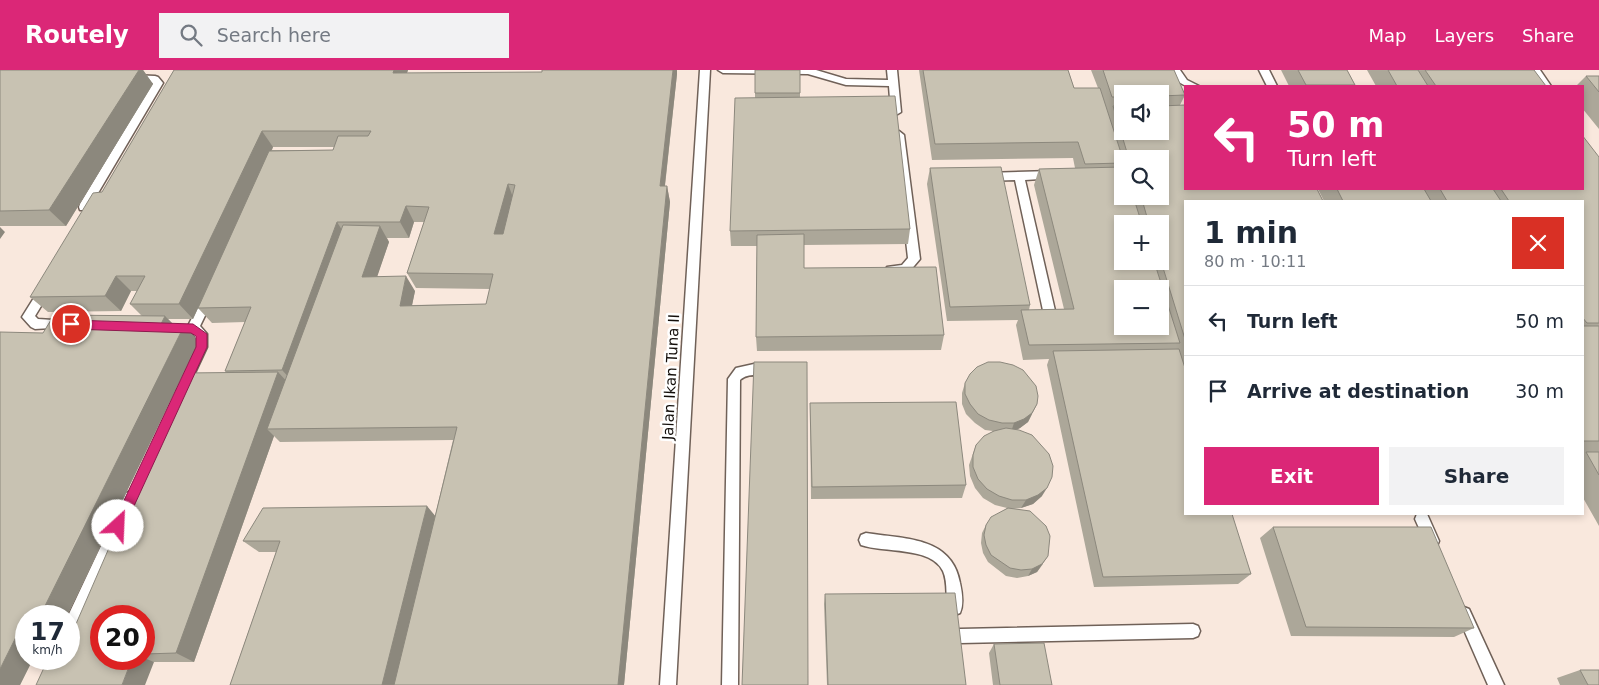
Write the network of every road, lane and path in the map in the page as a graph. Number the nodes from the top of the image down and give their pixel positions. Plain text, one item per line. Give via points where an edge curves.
1 (706, 70) edge
2 (722, 70) edge
3 (892, 70) edge
4 (1175, 70) edge
5 (1264, 70) edge
6 (1535, 70) edge
7 (117, 78) edge
8 (893, 83) junction
9 (1192, 85) edge
10 (1272, 85) edge
11 (1545, 85) edge
12 (1064, 175) edge
13 (1019, 176) junction
14 (970, 177) edge
15 (80, 214) edge
16 (875, 271) edge
17 (51, 280) edge
18 (213, 284) edge
19 (1050, 315) edge
20 (77, 324) edge
21 (779, 370) edge
22 (176, 400) edge
23 (135, 490) edge
24 (1422, 519) dead end
25 (866, 540) dead end
26 (1438, 554) edge
27 (1457, 598) edge
28 (80, 608) edge
29 (1193, 631) dead end
30 (668, 685) edge
31 (730, 685) edge
32 (1496, 685) edge

1 - 30 lane, Jalan Ikan Tuna II
2 - 8 lane via 808,71 846,82
3 - 8 lane
4 - 9 lane via 1184,82
5 - 10 lane
6 - 11 lane
7 - 15 lane via 155,79 158,83
8 - 16 lane via 914,259 905,269
12 - 13 lane
13 - 14 lane
13 - 19 lane
17 - 20 lane via 28,317 35,324 42,325
18 - 22 lane via 188,328 201,334 201,347
21 - 31 lane via 741,371 734,379
23 - 28 lane
24 - 26 lane
25 - 29 lane via 922,549 942,557 951,577 960,641
27 - 32 lane

